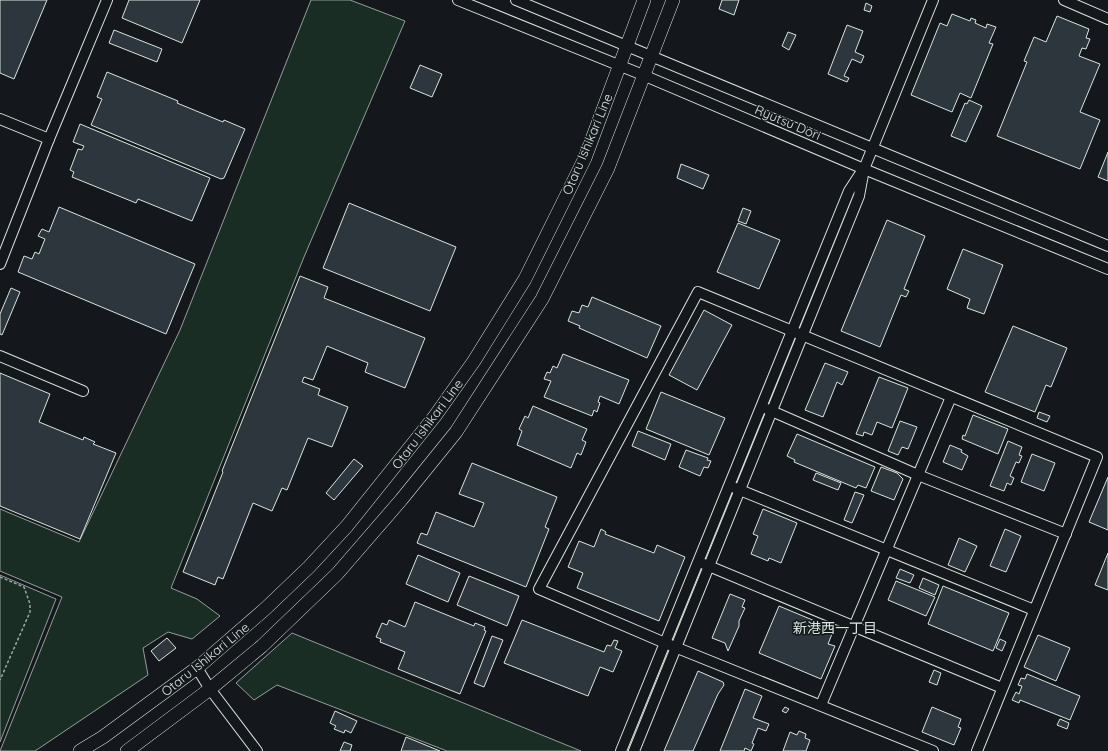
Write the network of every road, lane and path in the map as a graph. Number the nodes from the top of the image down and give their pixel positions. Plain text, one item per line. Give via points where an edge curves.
1 (107, 0) edge
2 (458, 0) edge
3 (516, 0) edge
4 (644, 0) edge
5 (673, 0) edge
6 (933, 0) edge
7 (1064, 0) edge
8 (1108, 18) edge
9 (627, 46) junction
10 (651, 57) junction
11 (620, 66) junction
12 (643, 75) junction
13 (0, 119) edge
14 (49, 139) junction
15 (872, 148) junction
16 (864, 169) junction
17 (1108, 246) edge
18 (0, 264) edge
19 (1108, 269) edge
20 (792, 331) junction
21 (803, 335) junction
22 (0, 356) edge
23 (83, 390) dead end
24 (951, 397) junction
25 (761, 406) junction
26 (772, 410) junction
27 (918, 475) junction
28 (729, 487) junction
29 (740, 490) junction
30 (1066, 534) junction
31 (886, 550) junction
32 (698, 563) junction
33 (709, 566) junction
34 (0, 577) edge
35 (1034, 610) junction
36 (854, 627) junction
37 (665, 643) junction
38 (676, 646) junction
39 (197, 668) junction
40 (0, 680) edge
41 (1002, 688) junction
42 (210, 689) junction
43 (821, 705) junction
44 (80, 751) edge
45 (127, 751) edge
46 (257, 751) edge
47 (621, 751) edge
48 (634, 751) edge
49 (933, 751) edge
50 (976, 751) edge

1 - 14 street
2 - 11 street, Ryutsu Dōri
3 - 9 street, Ryutsu Dōri
4 - 9 main road, Otaru Ishikari Line
5 - 10 main road, Otaru Ishikari Line
6 - 15 street
7 - 8 street
9 - 10 street, Ryutsu Dōri
9 - 11 main road, Otaru Ishikari Line
10 - 12 main road, Otaru Ishikari Line
10 - 15 street, Ryutsu Dōri
11 - 12 street, Ryutsu Dōri
11 - 39 main road, Otaru Ishikari Line via 585,158 525,279 474,361 435,416 348,526 293,583
12 - 16 street, Ryutsu Dōri
12 - 42 main road, Otaru Ishikari Line via 608,168 542,299 456,432 337,574 262,646
13 - 14 street
14 - 18 street
15 - 16 street
15 - 17 street, Ryutsu Dōri
16 - 19 street, Ryutsu Dōri
16 - 20 street via 849,191
16 - 21 street via 859,196
20 - 21 street
20 - 25 street
20 - 37 street via 698,292 538,589
21 - 24 street
21 - 26 street
22 - 23 street
24 - 27 street
24 - 30 street via 1097,457
25 - 26 street
25 - 28 street
26 - 27 street
26 - 29 street
27 - 30 street
27 - 31 street
28 - 29 street
28 - 32 street
29 - 31 street
29 - 33 street
30 - 35 street
31 - 35 street
31 - 36 street
32 - 33 street
32 - 37 street
33 - 36 street
33 - 38 street
34 - 40 path via 24,588 30,604 30,612
35 - 41 street
36 - 41 street
36 - 43 street
37 - 38 street
37 - 47 street
38 - 43 street
38 - 48 street
39 - 42 street
39 - 44 main road, Otaru Ishikari Line
41 - 50 street
42 - 45 main road, Otaru Ishikari Line
42 - 46 street
43 - 49 street

